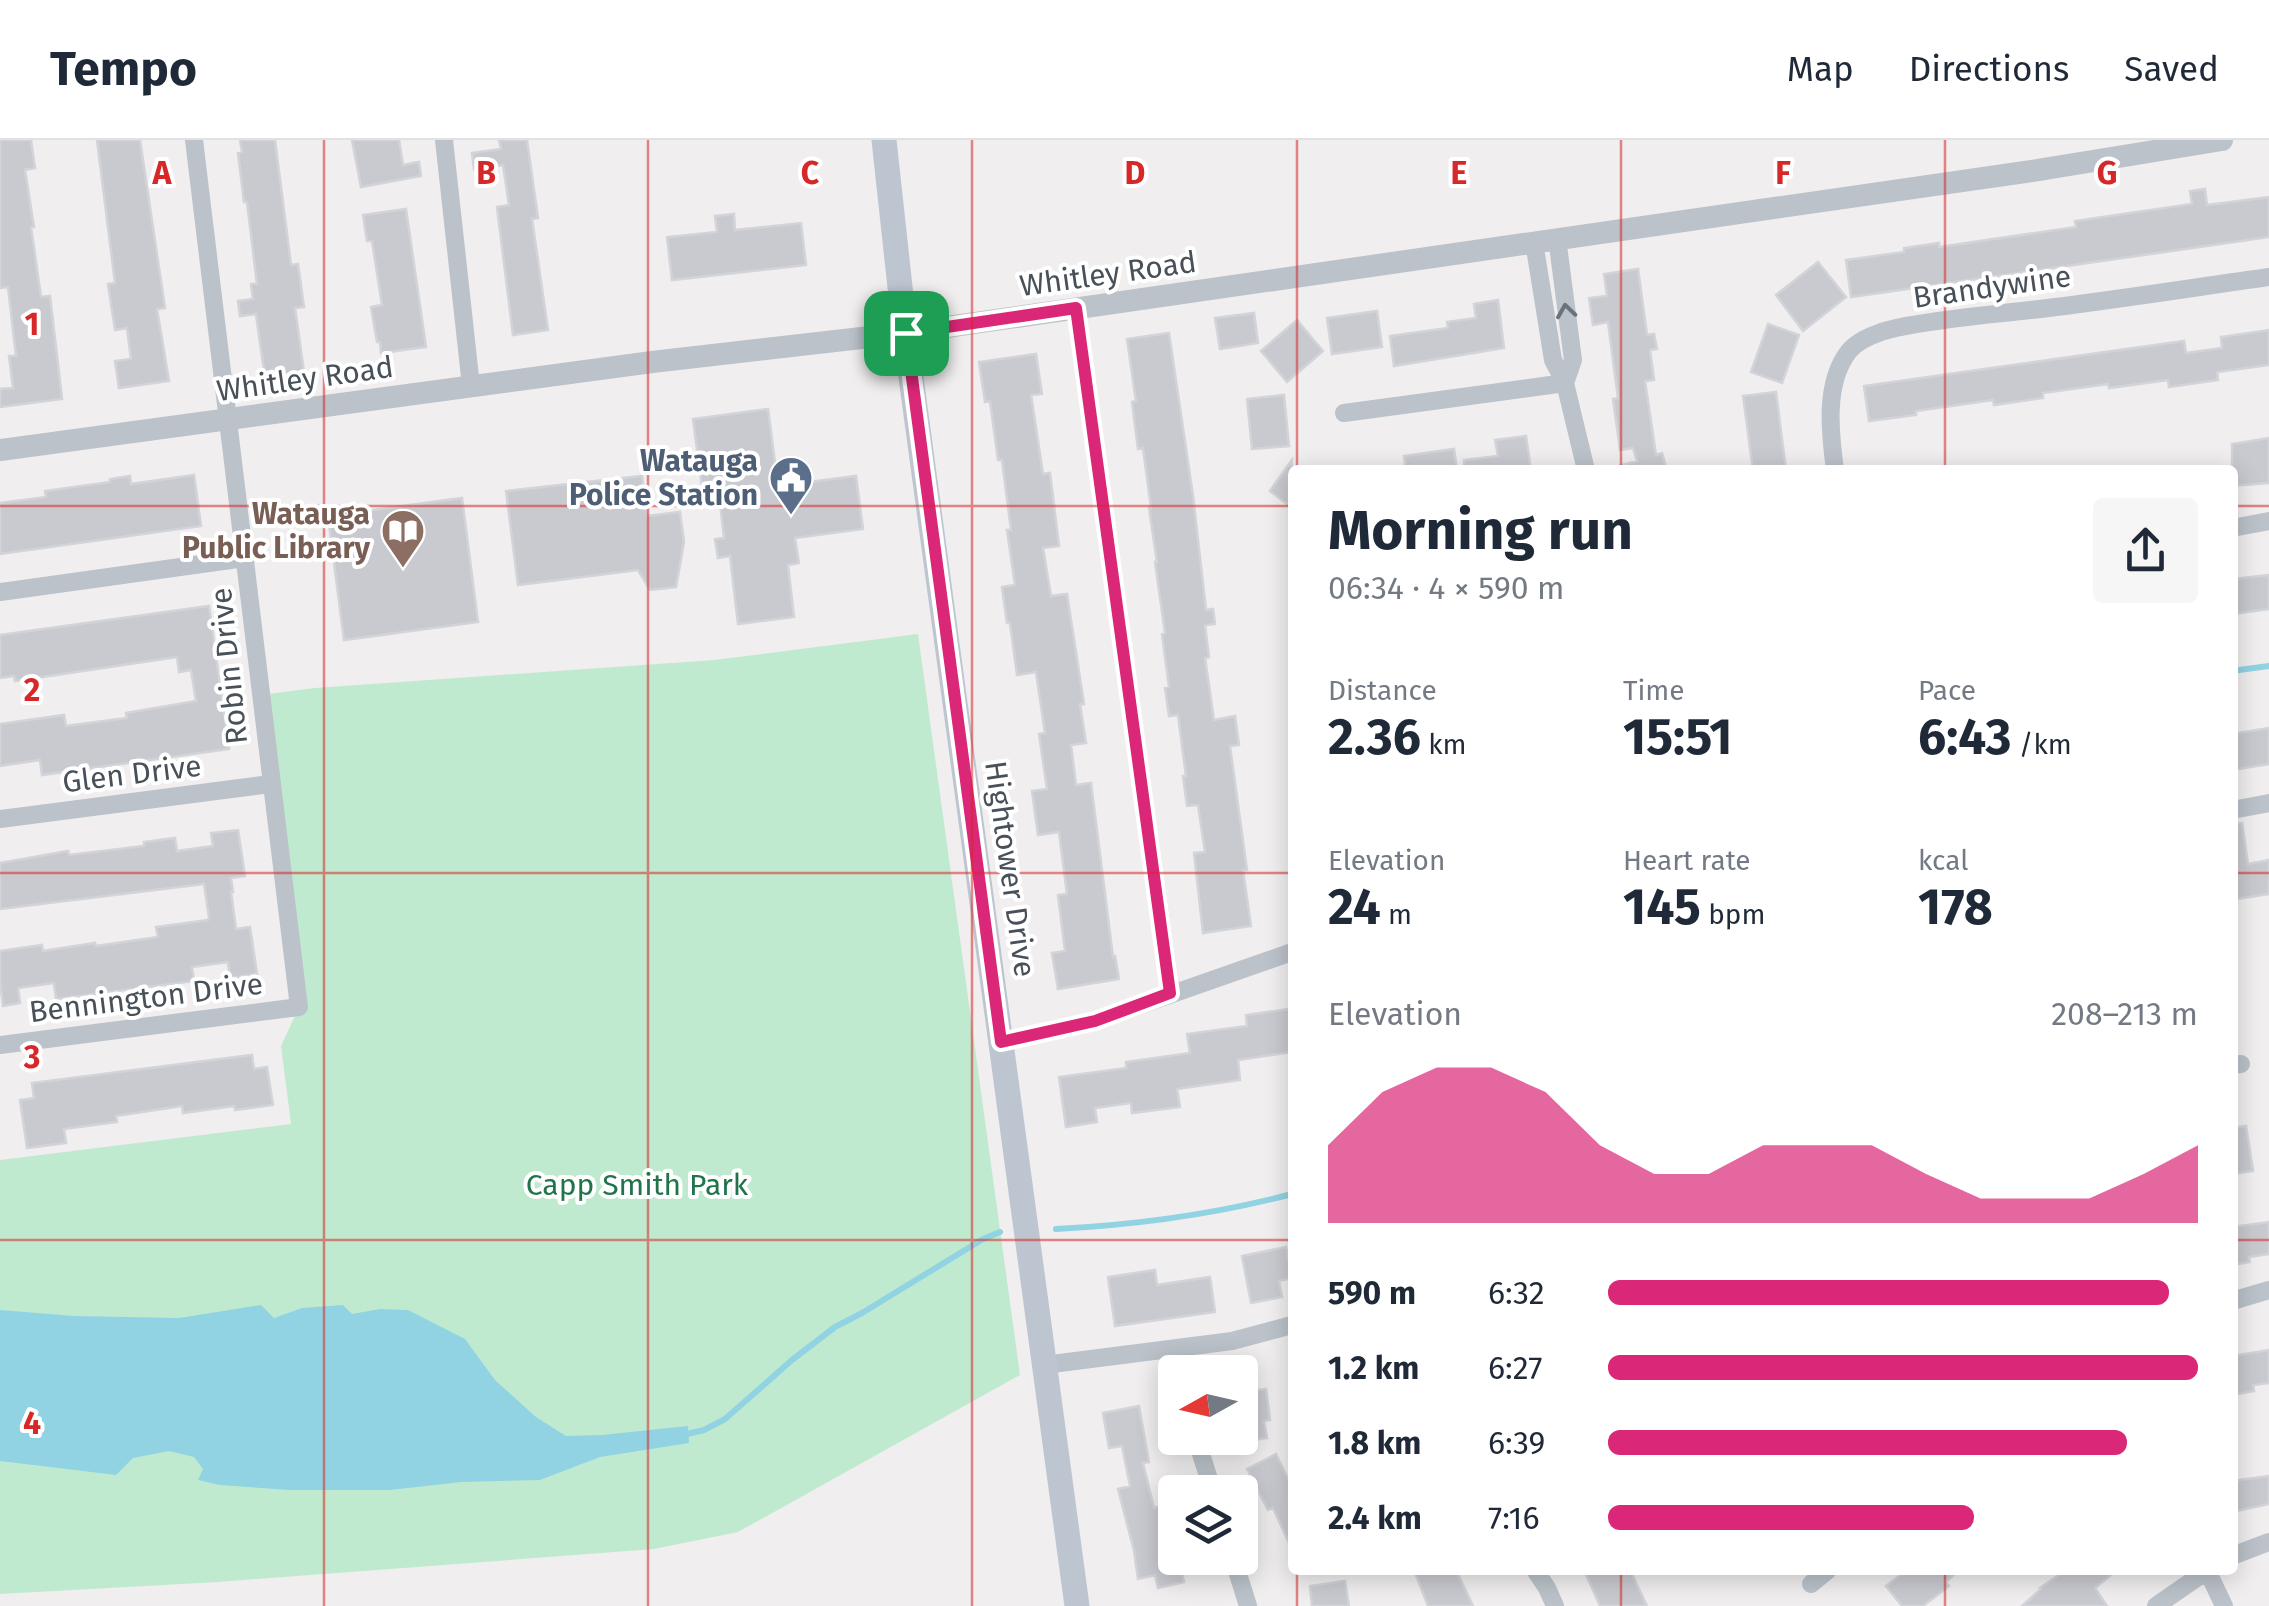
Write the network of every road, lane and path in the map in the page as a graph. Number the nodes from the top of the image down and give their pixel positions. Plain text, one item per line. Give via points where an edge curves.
1 (194, 140) edge
2 (444, 140) edge
3 (884, 140) edge
4 (2222, 140) edge
5 (1545, 240) junction
6 (2269, 276) edge
7 (1076, 308) junction
8 (906, 333) junction
9 (1566, 384) junction
10 (471, 386) junction
11 (1344, 413) dead end
12 (228, 421) junction
13 (0, 450) edge
14 (1585, 465) edge
15 (1834, 465) edge
16 (2269, 521) edge
17 (2238, 527) edge
18 (245, 558) junction
19 (0, 592) edge
20 (270, 784) junction
21 (2269, 803) edge
22 (2238, 809) edge
23 (0, 819) edge
24 (1288, 953) edge
25 (1170, 993) junction
26 (299, 1007) joint
27 (1001, 1042) junction
28 (0, 1045) edge
29 (2269, 1290) edge
30 (2238, 1299) edge
31 (1288, 1326) edge
32 (1169, 1349) junction
33 (1171, 1355) edge
34 (1044, 1365) junction
35 (2269, 1542) edge
36 (2238, 1554) edge
37 (1239, 1575) edge
38 (1538, 1575) edge
39 (1822, 1575) edge
40 (2200, 1575) edge
41 (2209, 1575) edge
42 (1811, 1584) dead end
43 (1077, 1606) edge
44 (1248, 1606) edge
45 (1554, 1606) edge
46 (2156, 1606) edge
47 (2224, 1606) edge

1 - 12 street, Robin Drive
2 - 10 street
3 - 8 main road, Hightower Drive
4 - 5 street, Whitley Road
5 - 7 street, Whitley Road
5 - 9 street via 1573,360
6 - 15 street, Brandywine via 1893,328 1868,338 1850,348 1840,366 1830,436
7 - 8 street, Whitley Road
7 - 25 street
8 - 10 street, Whitley Road
8 - 27 main road, Hightower Drive
9 - 11 street
9 - 14 street
10 - 12 street, Whitley Road
12 - 13 street, Whitley Road
12 - 18 street, Robin Drive
16 - 17 street
18 - 19 street
18 - 20 street, Robin Drive
20 - 23 street, Glen Drive
20 - 26 street, Robin Drive
21 - 22 street
24 - 25 street
25 - 27 street via 1095,1021
26 - 28 street, Bennington Drive
27 - 34 main road, Hightower Drive
29 - 30 street
31 - 32 street
32 - 33 street
32 - 34 street
34 - 43 main road, Hightower Drive
35 - 36 street
37 - 44 street
38 - 45 street
39 - 42 street
40 - 46 street
41 - 47 street

